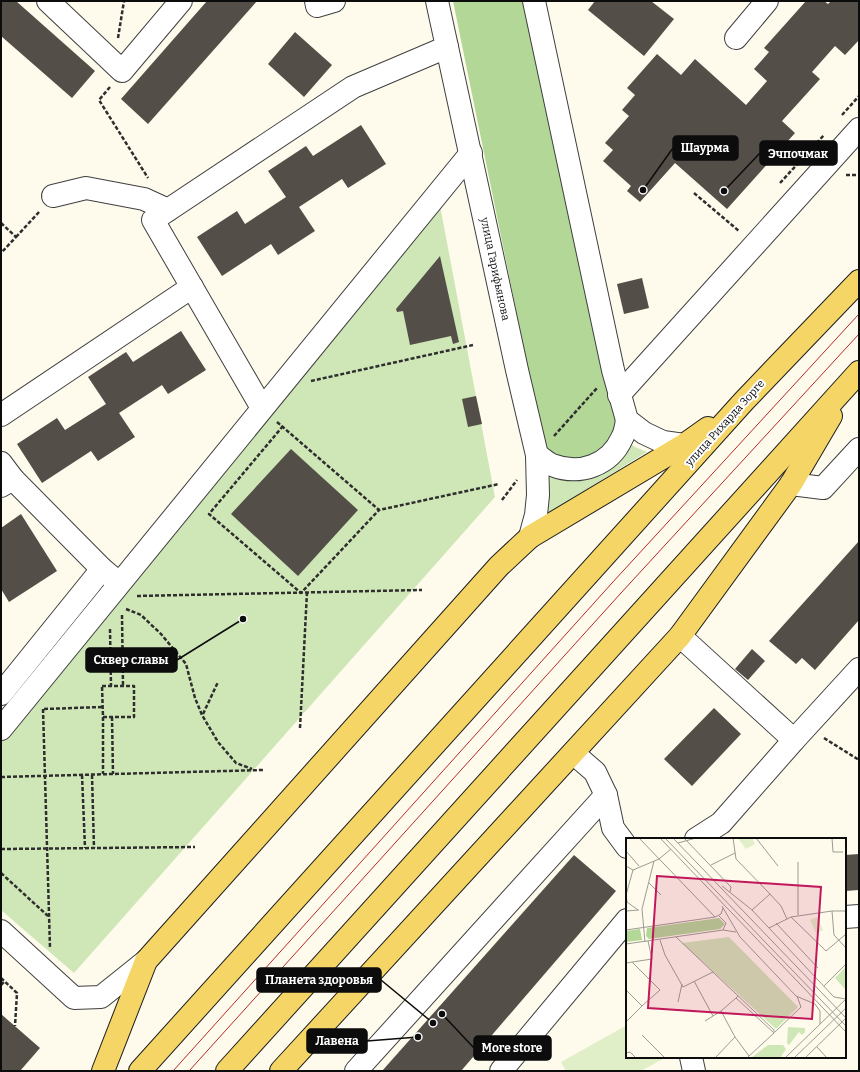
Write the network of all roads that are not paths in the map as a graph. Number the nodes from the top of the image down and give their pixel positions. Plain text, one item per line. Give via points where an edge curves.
1 (48, 1) edge
2 (181, 1) edge
3 (316, 1) edge
4 (334, 1) edge
5 (437, 1) edge
6 (534, 1) edge
7 (767, 1) edge
8 (736, 38) dead end
9 (447, 47) junction
10 (859, 129) edge
11 (471, 154) junction
12 (54, 196) road end
13 (168, 210) junction
14 (859, 281) edge
15 (192, 287) junction
16 (857, 374) edge
17 (619, 395) junction
18 (744, 401) junction
19 (262, 408) junction
20 (1, 415) edge
21 (627, 420) junction
22 (684, 445) junction
23 (859, 449) edge
24 (537, 454) junction
25 (5, 476) edge
26 (791, 484) junction
27 (530, 537) junction
28 (102, 569) junction
29 (114, 589) junction
30 (680, 636) junction
31 (859, 669) edge
32 (1, 694) edge
33 (1, 729) edge
34 (800, 733) junction
35 (573, 753) junction
36 (606, 795) junction
37 (698, 838) edge
38 (626, 846) edge
39 (859, 916) edge
40 (846, 917) edge
41 (626, 921) edge
42 (1, 931) edge
43 (146, 961) junction
44 (691, 1058) edge
45 (103, 1071) edge
46 (140, 1071) edge
47 (227, 1071) edge
48 (281, 1071) edge
49 (356, 1071) edge
50 (501, 1071) edge
51 (694, 1071) edge

1 - 2 street via 118,67
3 - 4 street via 317,6
5 - 9 street, улица Гарифьянова
6 - 17 street
7 - 8 street
9 - 11 street, улица Гарифьянова
9 - 13 street via 353,87
10 - 17 street
11 - 19 street
11 - 24 street, улица Гарифьянова
12 - 13 street via 86,188 144,199
13 - 15 street via 153,220
14 - 18 main road, улица Рихарда Зорге
15 - 19 street
15 - 20 street
16 - 26 main road
16 - 47 main road
17 - 21 street
18 - 22 main road
18 - 46 main road, улица Рихарда Зорге
19 - 29 street
21 - 22 street via 644,433 663,442
21 - 24 street via 623,437 614,452 596,465 585,469 568,470 551,465
22 - 27 main road
23 - 26 street via 823,488
24 - 27 street, улица Гарифьянова via 538,495
25 - 28 street
26 - 30 main road
27 - 43 main road via 499,566
28 - 29 street
28 - 32 street
29 - 33 street via 36,702
30 - 34 street
30 - 35 main road
31 - 34 street
34 - 37 street via 721,823
35 - 36 street via 595,772
35 - 48 main road
36 - 38 street via 613,828
36 - 49 street
39 - 40 street
41 - 50 street
42 - 43 street via 74,998 100,997
43 - 45 main road
44 - 51 street

